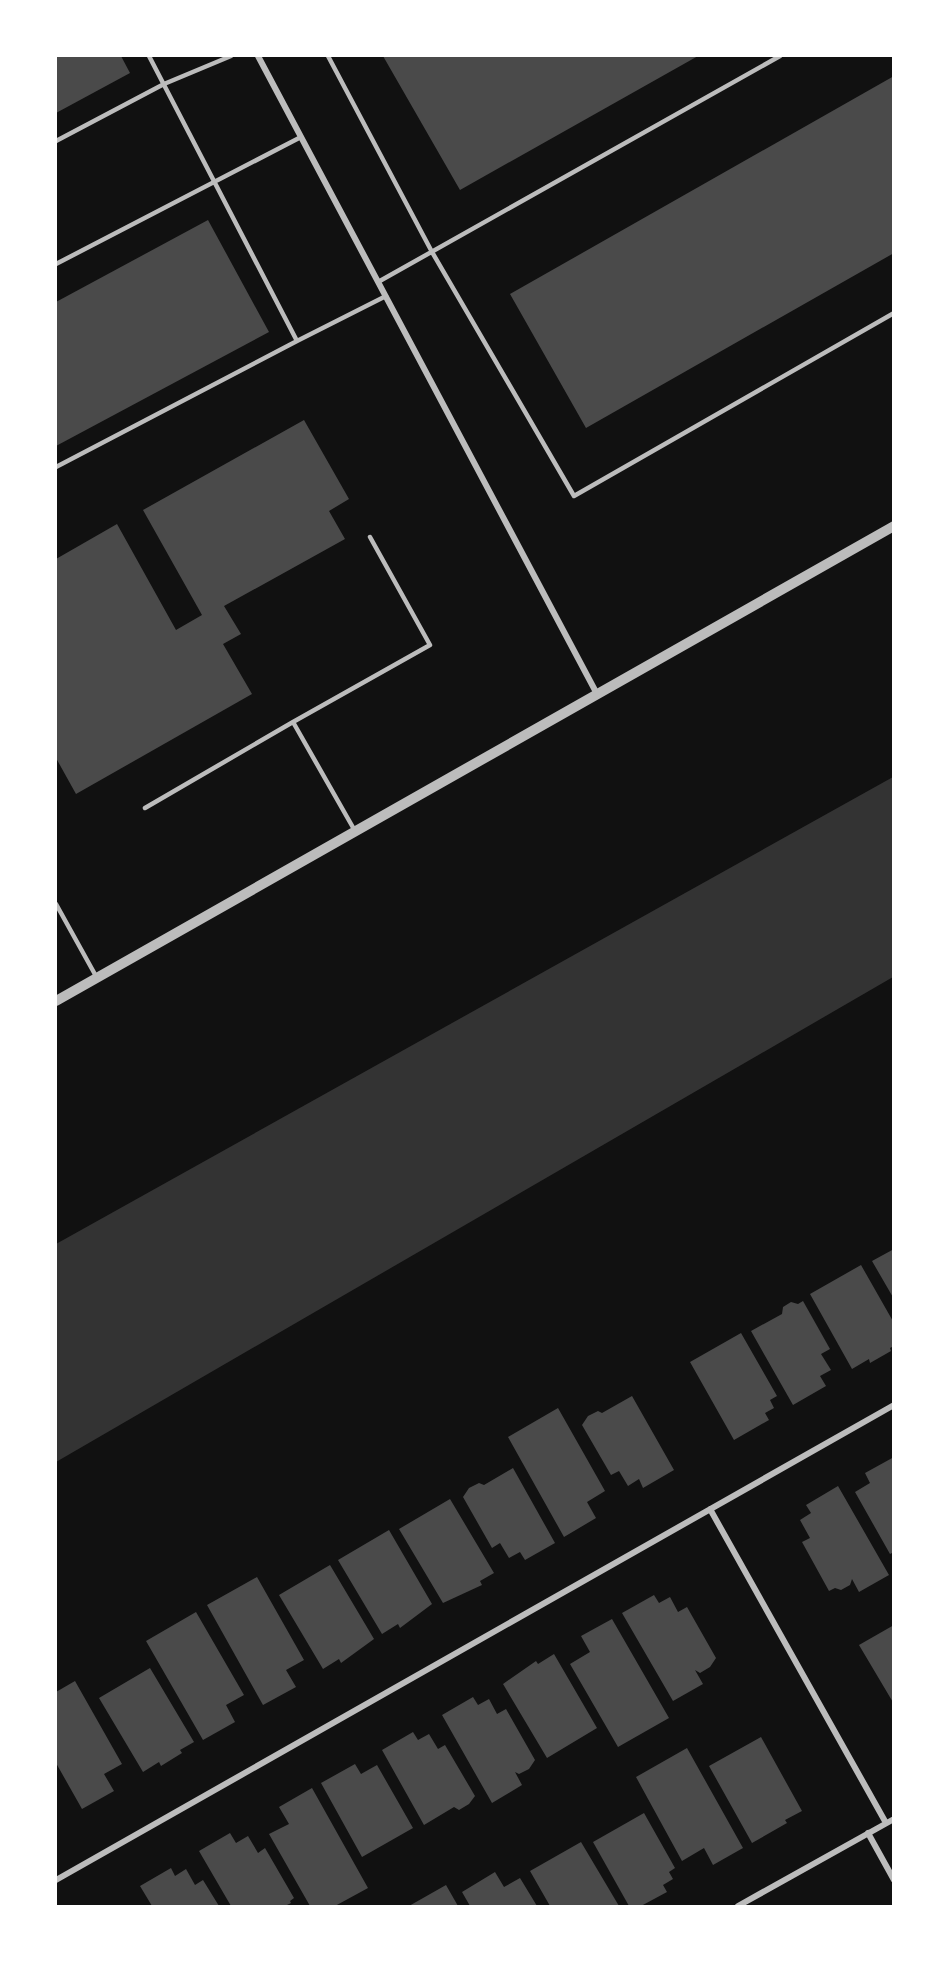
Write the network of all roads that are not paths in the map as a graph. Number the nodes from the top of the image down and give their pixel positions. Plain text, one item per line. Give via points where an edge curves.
1 (149, 56) edge
2 (231, 56) edge
3 (258, 56) edge
4 (328, 56) edge
5 (780, 56) edge
6 (164, 84) junction
7 (301, 137) junction
8 (56, 141) edge
9 (214, 182) junction
10 (432, 252) junction
11 (56, 264) edge
12 (378, 282) junction
13 (386, 296) junction
14 (894, 313) edge
15 (297, 341) junction
16 (56, 467) edge
17 (894, 526) edge
18 (370, 537) dead end
19 (597, 694) junction
20 (293, 722) junction
21 (145, 808) dead end
22 (355, 831) junction
23 (56, 904) edge
24 (97, 978) junction
25 (56, 1001) edge
26 (894, 1405) edge
27 (710, 1509) junction
28 (894, 1820) edge
29 (886, 1823) junction
30 (868, 1833) junction
31 (56, 1880) edge
32 (894, 1880) edge
33 (738, 1906) edge

1 - 6 lane
2 - 6 lane
3 - 7 street
4 - 10 lane
5 - 10 lane
6 - 8 lane
6 - 9 lane
7 - 9 lane
7 - 12 street
9 - 11 lane
9 - 15 lane
10 - 12 lane
10 - 14 lane via 574,496
12 - 13 street
13 - 15 lane
13 - 19 street
15 - 16 lane
17 - 19 street
18 - 20 lane via 430,645
19 - 22 street
20 - 21 lane
20 - 22 lane
22 - 24 street
23 - 24 lane
24 - 25 street
26 - 27 street
27 - 29 street
27 - 31 street
28 - 29 street
29 - 30 street
30 - 32 street
30 - 33 street

